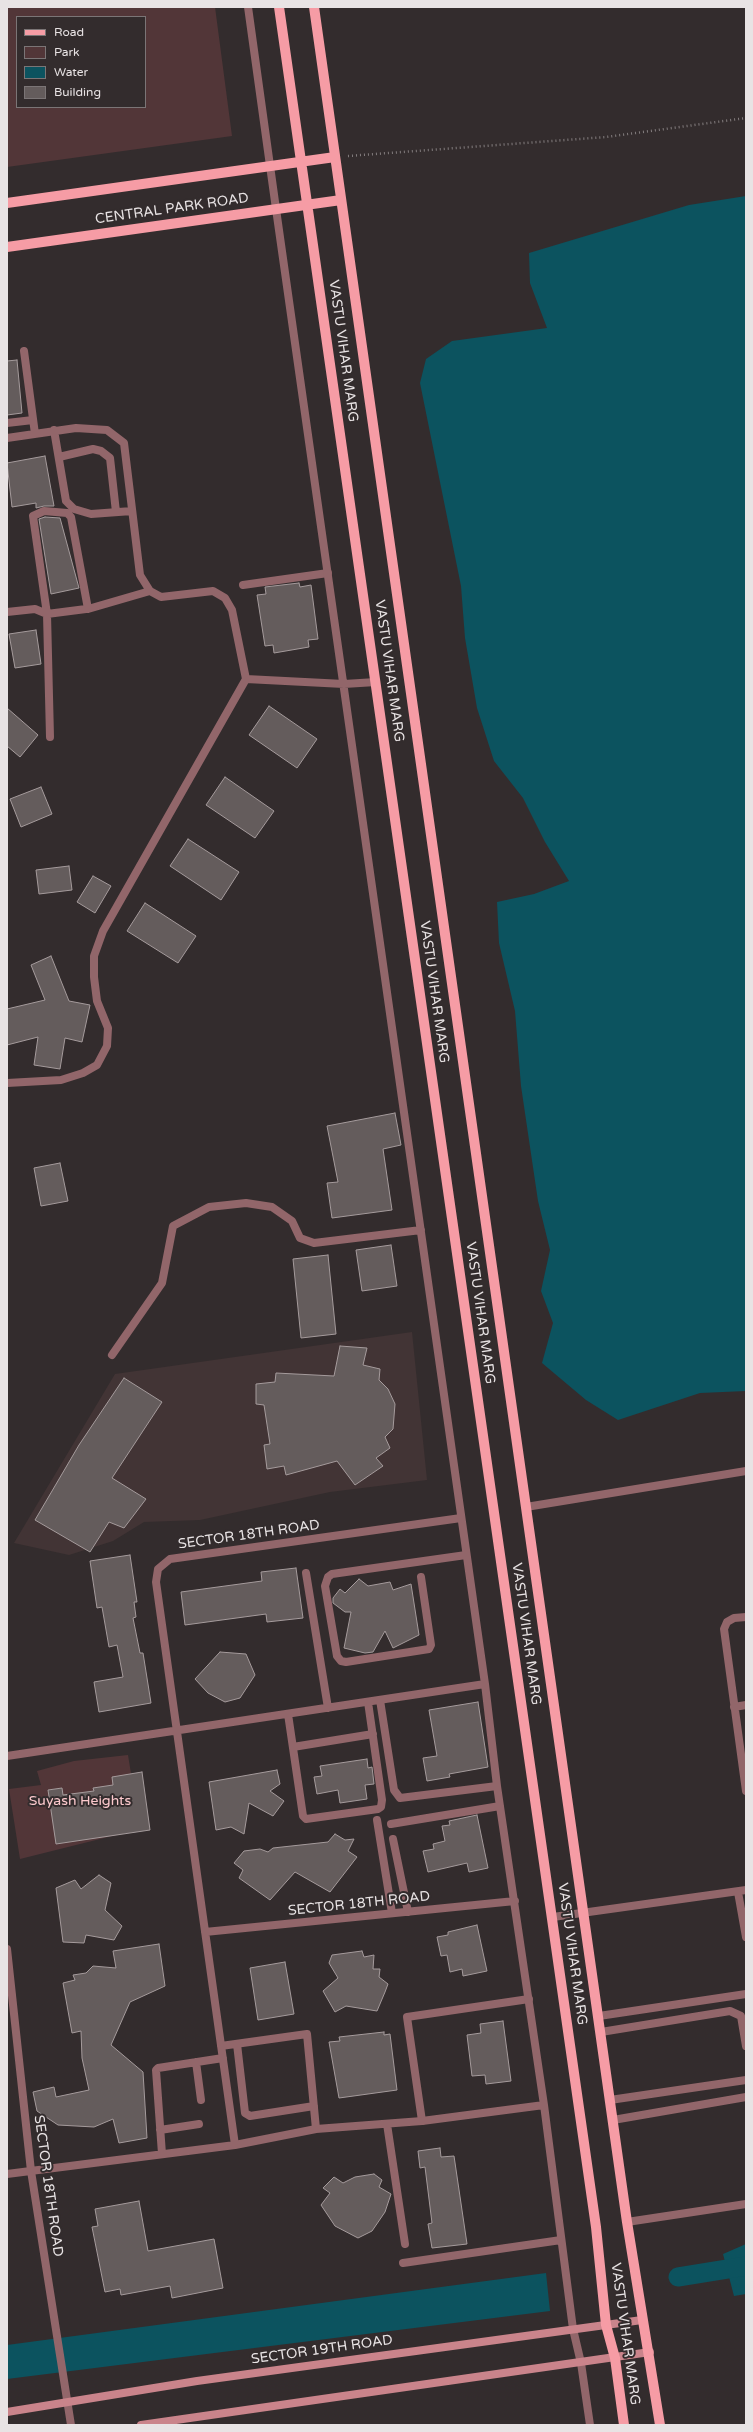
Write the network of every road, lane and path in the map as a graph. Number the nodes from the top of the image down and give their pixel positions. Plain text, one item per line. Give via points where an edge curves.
1 (248, 7) edge
2 (279, 7) edge
3 (314, 7) edge
4 (746, 118) edge
5 (335, 156) junction
6 (301, 162) junction
7 (270, 166) junction
8 (341, 200) junction
9 (7, 203) edge
10 (308, 204) junction
11 (276, 209) junction
12 (7, 247) edge
13 (24, 351) dead end
14 (33, 420) junction
15 (7, 423) edge
16 (54, 430) junction
17 (35, 434) junction
18 (7, 438) edge
19 (59, 457) junction
20 (132, 511) junction
21 (116, 512) junction
22 (328, 573) junction
23 (244, 585) dead end
24 (150, 591) junction
25 (88, 609) junction
26 (7, 612) edge
27 (47, 614) junction
28 (246, 679) junction
29 (376, 682) junction
30 (344, 684) junction
31 (50, 737) dead end
32 (7, 1083) edge
33 (421, 1230) junction
34 (112, 1355) dead end
35 (746, 1471) edge
36 (526, 1507) junction
37 (461, 1518) junction
38 (466, 1555) junction
39 (306, 1573) dead end
40 (421, 1577) dead end
41 (746, 1617) edge
42 (485, 1684) junction
43 (380, 1700) junction
44 (368, 1702) junction
45 (746, 1705) edge
46 (734, 1707) junction
47 (328, 1708) junction
48 (288, 1714) junction
49 (177, 1731) junction
50 (372, 1734) junction
51 (292, 1747) junction
52 (7, 1756) edge
53 (744, 1762) edge
54 (497, 1786) junction
55 (746, 1791) edge
56 (500, 1806) junction
57 (377, 1820) dead end
58 (391, 1824) dead end
59 (393, 1839) dead end
60 (742, 1891) edge
61 (515, 1901) junction
62 (408, 1912) junction
63 (392, 1913) junction
64 (584, 1914) junction
65 (553, 1917) junction
66 (205, 1932) junction
67 (746, 1937) edge
68 (7, 1949) edge
69 (746, 1994) edge
70 (529, 1999) junction
71 (599, 2016) junction
72 (601, 2032) junction
73 (237, 2044) junction
74 (221, 2046) junction
75 (746, 2046) edge
76 (223, 2058) junction
77 (196, 2062) junction
78 (746, 2080) edge
79 (746, 2097) edge
80 (201, 2100) dead end
81 (610, 2100) junction
82 (544, 2105) junction
83 (314, 2106) junction
84 (613, 2120) junction
85 (422, 2121) junction
86 (200, 2124) dead end
87 (387, 2124) junction
88 (316, 2129) junction
89 (160, 2130) junction
90 (235, 2145) junction
91 (162, 2154) junction
92 (31, 2171) junction
93 (7, 2174) edge
94 (746, 2204) edge
95 (628, 2222) junction
96 (561, 2240) junction
97 (405, 2244) dead end
98 (403, 2263) dead end
99 (642, 2320) junction
100 (606, 2325) junction
101 (572, 2329) junction
102 (650, 2352) junction
103 (615, 2358) junction
104 (581, 2363) junction
105 (68, 2401) junction
106 (7, 2412) edge
107 (71, 2425) edge
108 (141, 2425) edge
109 (590, 2425) edge
110 (624, 2425) edge
111 (660, 2425) edge

1 - 7 street
2 - 6 main road, VASTU VIHAR MARG
3 - 5 main road, VASTU VIHAR MARG
4 - 5 path via 606,137
5 - 6 main road, CENTRAL PARK ROAD
5 - 8 main road, VASTU VIHAR MARG
6 - 7 main road, CENTRAL PARK ROAD
6 - 10 main road, VASTU VIHAR MARG
7 - 9 main road, CENTRAL PARK ROAD
7 - 11 street
8 - 10 main road, CENTRAL PARK ROAD
8 - 36 main road, VASTU VIHAR MARG
10 - 11 main road, CENTRAL PARK ROAD
10 - 29 main road, VASTU VIHAR MARG
11 - 12 main road, CENTRAL PARK ROAD
11 - 22 street
13 - 14 street
14 - 15 street
14 - 17 street
16 - 17 street
16 - 19 street
16 - 20 street via 107,430 124,442
17 - 18 street
19 - 21 street via 66,501 74,509 91,514
19 - 21 street via 93,449 110,458
20 - 21 street
20 - 24 street via 140,575
22 - 23 street
22 - 30 street
24 - 25 street
24 - 28 street via 161,596 213,591 225,598 232,610
25 - 27 street
25 - 27 street via 71,517 67,513 44,512 33,516
26 - 27 street via 35,609
27 - 31 street
28 - 30 street
28 - 32 street via 103,931 94,956 94,977 97,1001 108,1028 107,1046 96,1065 83,1073 61,1080
29 - 30 street
29 - 65 main road, VASTU VIHAR MARG
30 - 33 street
33 - 34 street via 314,1243 300,1238 292,1220 272,1207 246,1203 209,1207 173,1226 162,1283
33 - 37 street
35 - 36 street
36 - 64 main road, VASTU VIHAR MARG
37 - 38 street
37 - 49 street, SECTOR 18TH ROAD via 170,1559 158,1569 156,1582
38 - 40 street via 332,1574 328,1577 325,1586 337,1656 341,1661 429,1649 431,1639
38 - 42 street
39 - 47 street
41 - 46 street via 730,1620 724,1629
42 - 43 street
42 - 54 street
43 - 44 street
43 - 54 street via 394,1790 400,1798
44 - 47 street
44 - 50 street
45 - 46 street
46 - 53 street
47 - 48 street
48 - 49 street
48 - 51 street
49 - 52 street
49 - 66 street, SECTOR 18TH ROAD
50 - 51 street
50 - 51 street via 382,1800 378,1809 304,1818
53 - 55 street
54 - 56 street
56 - 58 street
56 - 61 street
57 - 63 street
59 - 62 street
60 - 64 street
60 - 67 street
61 - 62 street, SECTOR 18TH ROAD
61 - 70 street
62 - 63 street, SECTOR 18TH ROAD
63 - 66 street, SECTOR 18TH ROAD
64 - 65 street
64 - 71 main road, VASTU VIHAR MARG
65 - 100 main road, VASTU VIHAR MARG via 596,2227
66 - 74 street, SECTOR 18TH ROAD
68 - 92 street, SECTOR 18TH ROAD
69 - 71 street
70 - 82 street
70 - 85 street via 407,2017
71 - 72 main road, VASTU VIHAR MARG
72 - 75 street via 730,2011 741,2016
72 - 81 main road, VASTU VIHAR MARG
73 - 74 street
73 - 83 street via 245,2114 250,2116
73 - 83 street via 307,2034
74 - 76 street, SECTOR 18TH ROAD
76 - 77 street
76 - 90 street, SECTOR 18TH ROAD
77 - 80 street
77 - 89 street via 156,2070
78 - 81 street
79 - 84 street
81 - 84 main road, VASTU VIHAR MARG
82 - 85 street
82 - 96 street
83 - 88 street
84 - 95 main road, VASTU VIHAR MARG
85 - 87 street
86 - 89 street
87 - 88 street
87 - 97 street
88 - 90 street
89 - 91 street
90 - 91 street
91 - 92 street
92 - 93 street
92 - 105 street, SECTOR 18TH ROAD
94 - 95 street
95 - 99 main road, VASTU VIHAR MARG
96 - 98 street
96 - 101 street
99 - 100 main road, SECTOR 19TH ROAD
99 - 102 main road, VASTU VIHAR MARG
100 - 101 main road, SECTOR 19TH ROAD
100 - 103 main road, VASTU VIHAR MARG
101 - 104 street
101 - 105 main road, SECTOR 19TH ROAD via 228,2376
102 - 103 main road
102 - 111 main road, VASTU VIHAR MARG
103 - 104 main road
103 - 110 main road, VASTU VIHAR MARG
104 - 108 main road
104 - 109 street
105 - 106 main road, SECTOR 19TH ROAD
105 - 107 street, SECTOR 18TH ROAD

